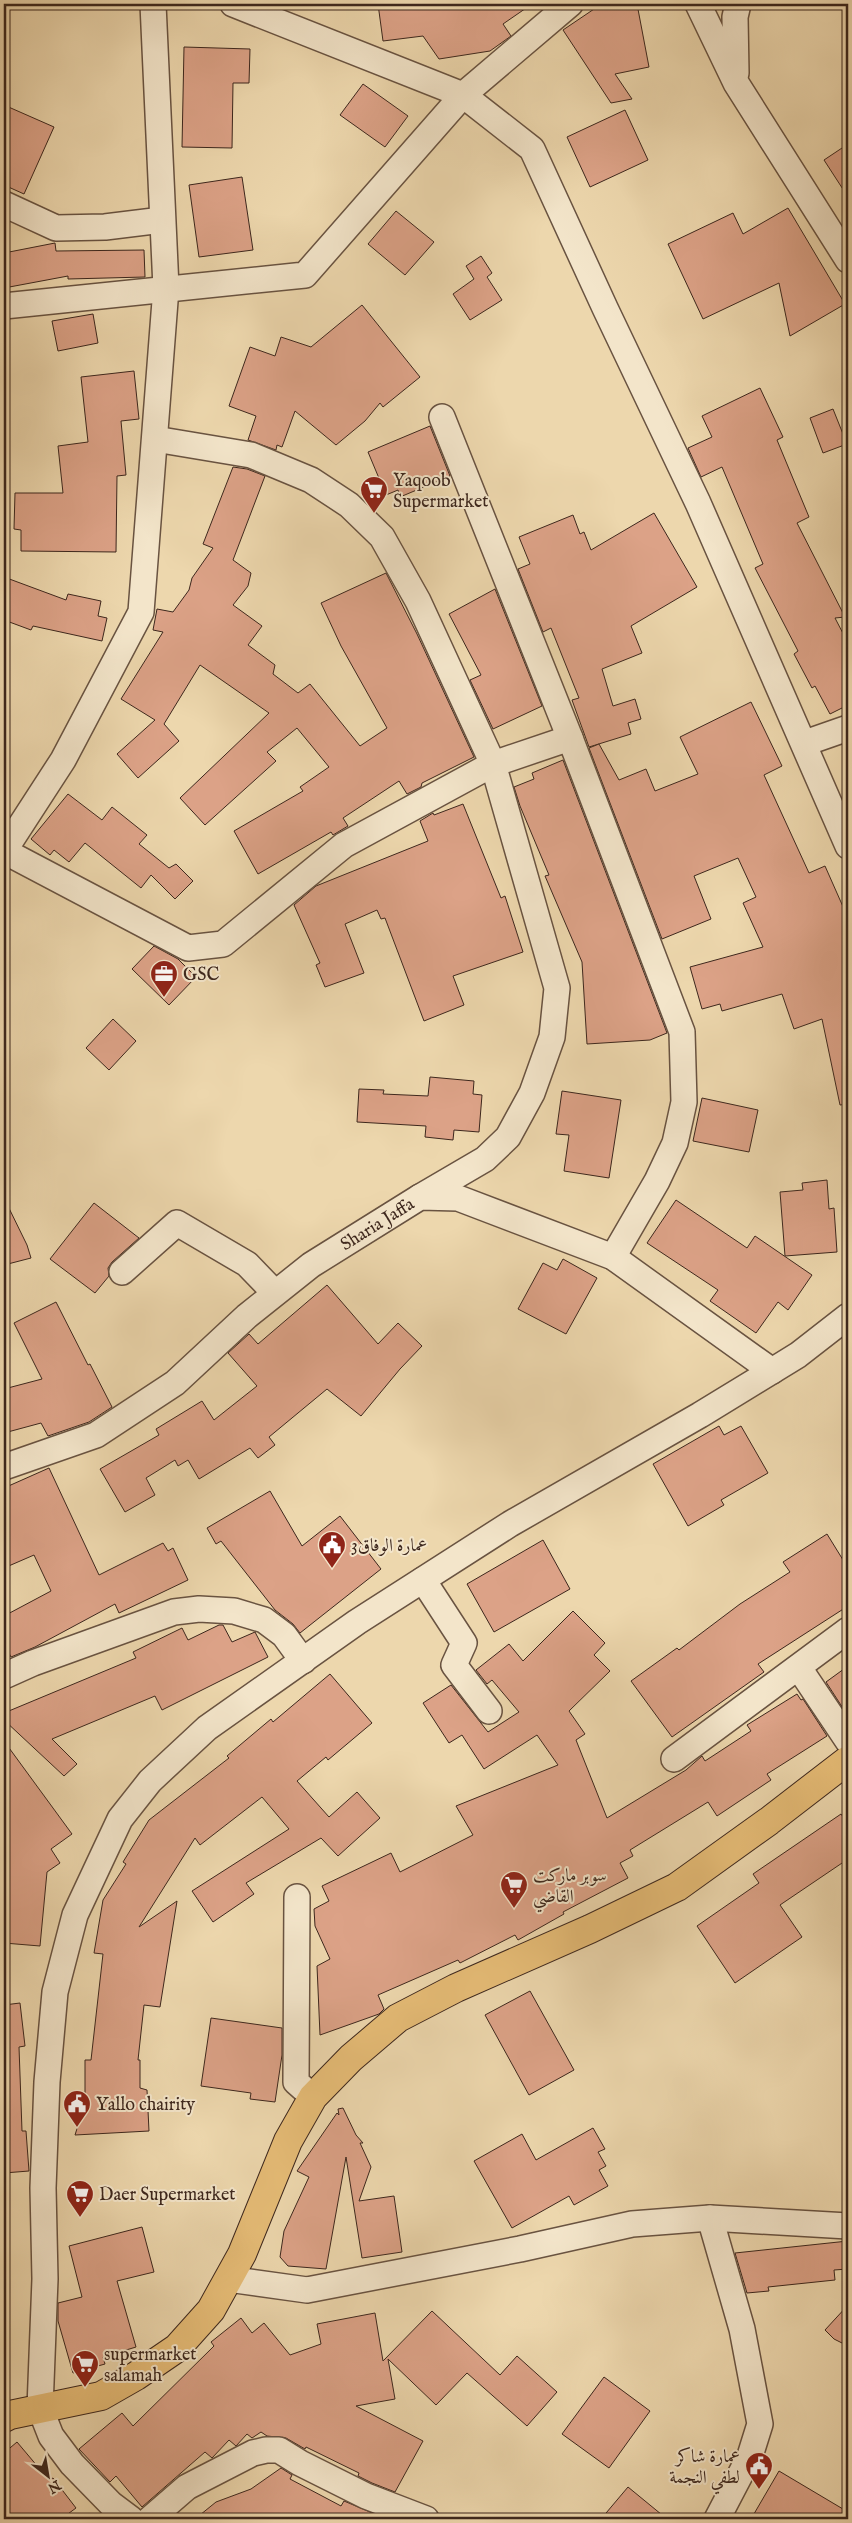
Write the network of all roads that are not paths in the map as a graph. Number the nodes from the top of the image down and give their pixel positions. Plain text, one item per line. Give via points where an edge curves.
1 (153, 4) edge
2 (233, 4) edge
3 (570, 4) edge
4 (698, 4) edge
5 (738, 4) edge
6 (736, 83) junction
7 (462, 95) junction
8 (4, 204) edge
9 (162, 220) junction
10 (848, 260) edge
11 (166, 288) junction
12 (4, 306) edge
13 (442, 417) dead end
14 (155, 439) junction
15 (848, 728) edge
16 (570, 738) junction
17 (805, 743) junction
18 (493, 764) junction
19 (848, 846) edge
20 (4, 851) edge
21 (420, 1197) junction
22 (613, 1257) junction
23 (122, 1272) dead end
24 (275, 1293) junction
25 (848, 1316) edge
26 (772, 1371) junction
27 (4, 1467) edge
28 (423, 1580) junction
29 (848, 1630) edge
30 (303, 1661) junction
31 (799, 1668) junction
32 (4, 1676) edge
33 (489, 1711) dead end
34 (848, 1741) edge
35 (674, 1759) dead end
36 (848, 1760) edge
37 (297, 1897) dead end
38 (312, 2097) junction
39 (710, 2218) junction
40 (848, 2226) edge
41 (228, 2279) junction
42 (40, 2408) junction
43 (4, 2418) edge
44 (131, 2519) edge
45 (150, 2519) edge
46 (426, 2519) edge
47 (717, 2519) edge

1 - 9 street
2 - 7 street
3 - 7 street
4 - 6 street
5 - 6 street via 735,17
6 - 10 street
7 - 11 street via 305,275
7 - 17 street via 532,149 698,503
8 - 9 street via 56,228 105,227
9 - 11 street
11 - 12 street
11 - 14 street
13 - 16 street
14 - 18 street via 252,455 311,480 349,505 382,537 418,601
14 - 20 street via 140,612 63,760
15 - 17 street
16 - 18 street
16 - 22 street via 682,1032 684,1102 675,1143
17 - 19 street
18 - 20 street via 344,845 224,944 188,948
18 - 21 street via 557,988 552,1036 532,1093 508,1137 485,1159
21 - 22 street, Sharia Jaffa via 458,1198
21 - 24 street, Sharia Jaffa via 318,1260
22 - 26 street, Sharia Jaffa
23 - 24 street via 177,1223 247,1264
24 - 27 street, Sharia Jaffa via 175,1383 96,1435
25 - 26 street
26 - 28 street via 510,1524
28 - 30 street
28 - 33 street via 464,1643 454,1666
29 - 31 street
30 - 32 street via 284,1635 264,1620 234,1611 199,1609 174,1612
30 - 42 street via 207,1728 150,1781 120,1819 75,1915 55,1992 47,2082
31 - 34 street
31 - 35 street
36 - 38 main road via 677,1887 456,1988 398,2018
37 - 38 street via 296,2082
38 - 41 main road via 288,2141 242,2254
39 - 40 street
39 - 41 street via 632,2224 307,2290
39 - 47 street via 742,2329 760,2424 750,2456
41 - 42 main road via 211,2310 177,2348 143,2372 101,2396
42 - 43 main road
42 - 44 street via 51,2436 72,2464 111,2504
45 - 46 street via 188,2487 266,2450 280,2450 366,2496

